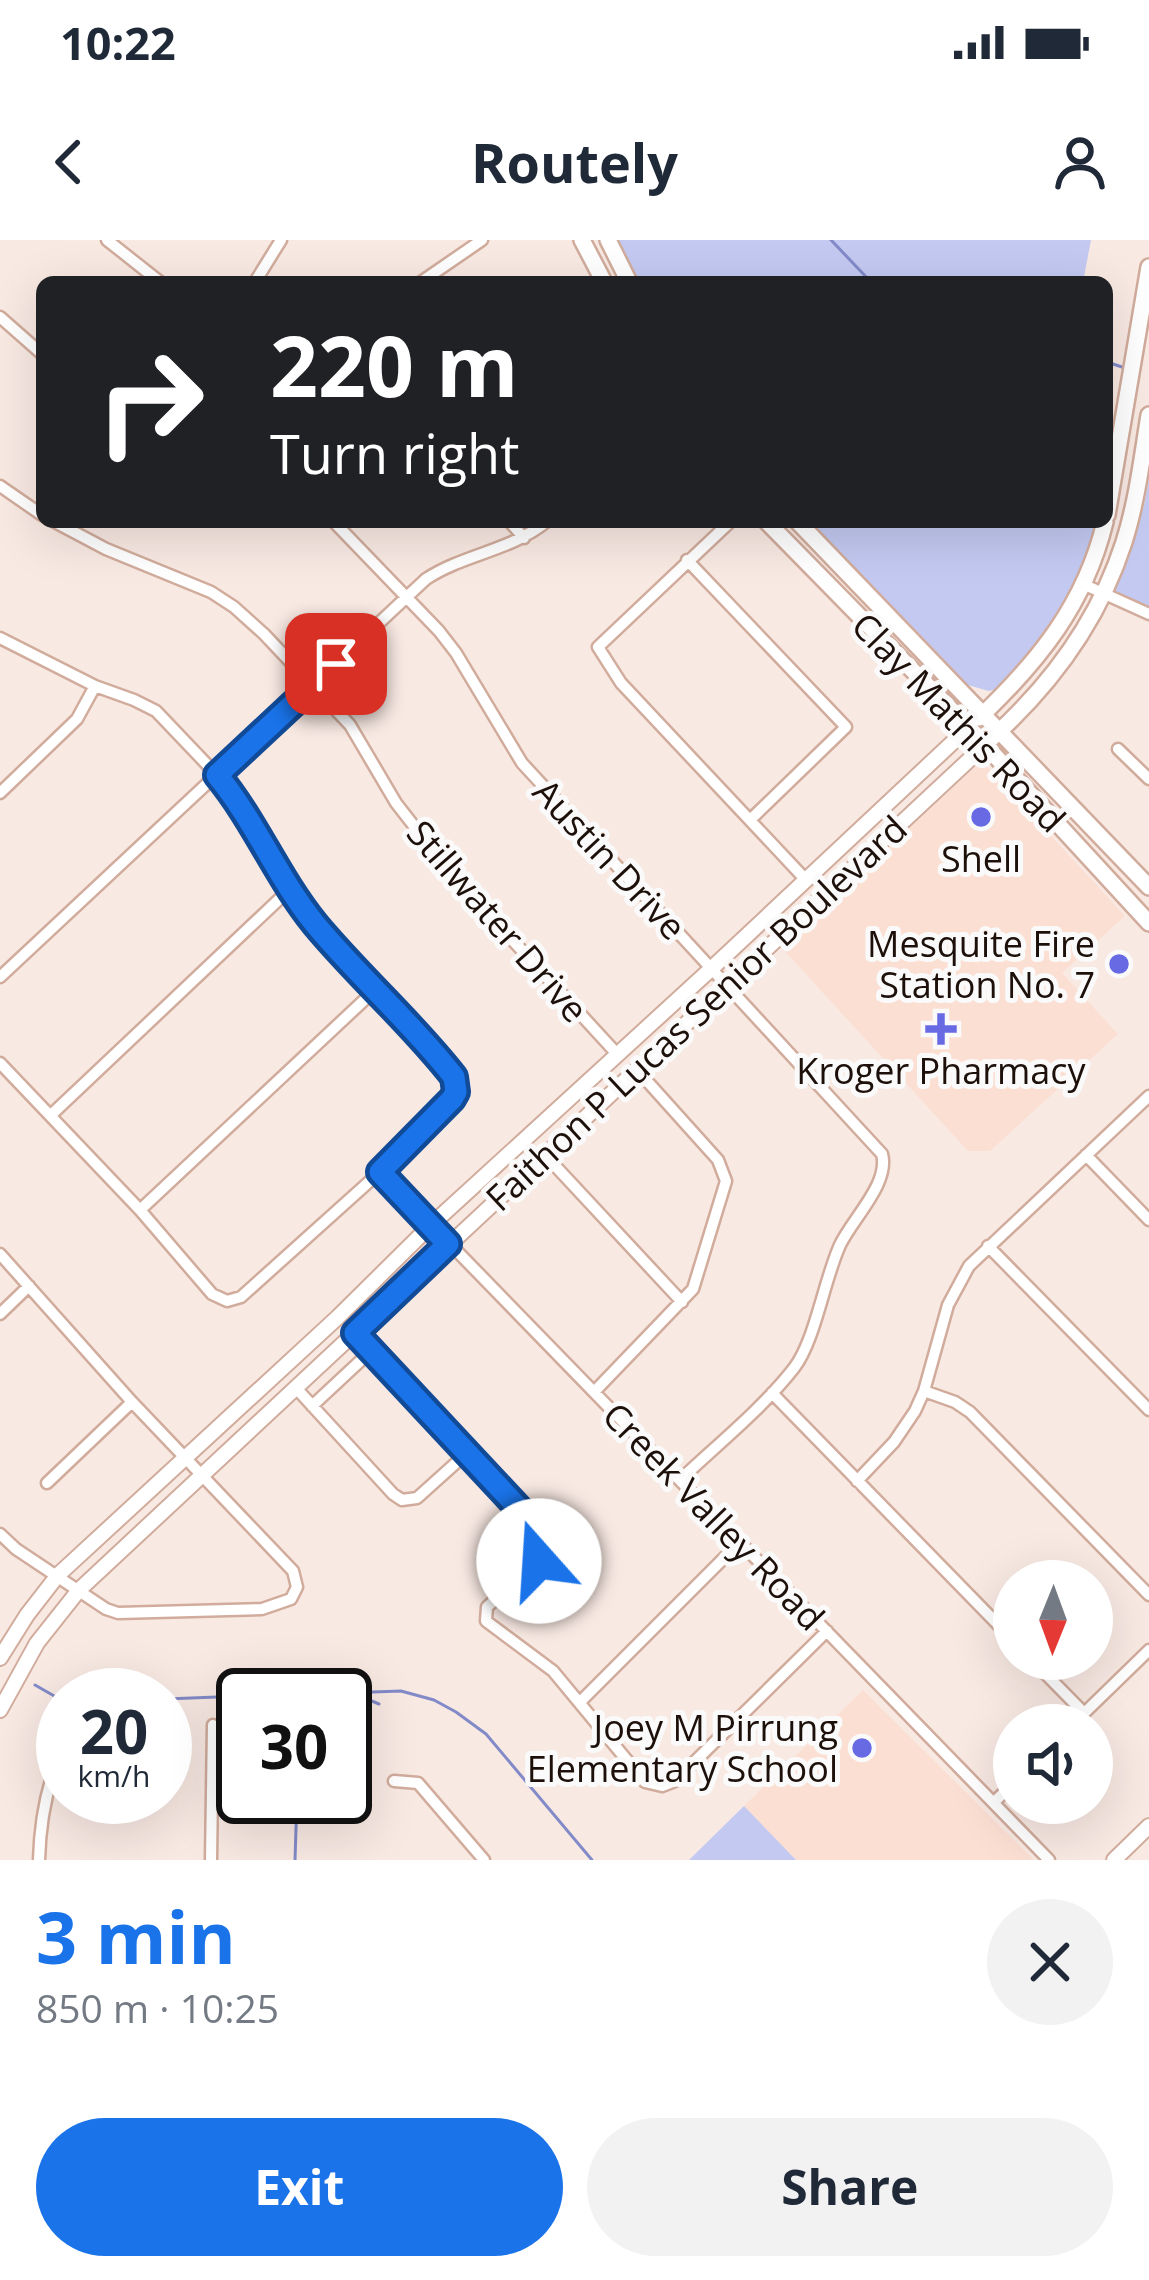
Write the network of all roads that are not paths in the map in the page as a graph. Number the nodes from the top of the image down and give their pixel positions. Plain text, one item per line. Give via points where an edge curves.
1 (107, 240) edge
2 (281, 240) edge
3 (482, 240) edge
4 (582, 240) edge
5 (608, 240) edge
6 (1149, 267) edge
7 (152, 276) edge
8 (259, 276) edge
9 (430, 276) edge
10 (601, 276) edge
11 (626, 276) edge
12 (0, 317) edge
13 (36, 349) edge
14 (1149, 416) edge
15 (1113, 475) edge
16 (0, 486) edge
17 (36, 511) edge
18 (66, 528) edge
19 (340, 528) edge
20 (515, 528) edge
21 (538, 528) edge
22 (723, 528) edge
23 (773, 528) edge
24 (803, 528) edge
25 (1103, 528) edge
26 (524, 538) junction
27 (687, 560) junction
28 (1085, 585) junction
29 (1105, 593) junction
30 (407, 597) junction
31 (1149, 614) edge
32 (0, 638) edge
33 (95, 686) junction
34 (314, 686) junction
35 (983, 715) junction
36 (968, 728) junction
37 (999, 731) junction
38 (985, 745) junction
39 (1118, 749) dead end
40 (217, 775) junction
41 (1149, 779) edge
42 (0, 793) edge
43 (750, 820) junction
44 (1097, 833) junction
45 (1080, 849) junction
46 (832, 856) junction
47 (847, 872) junction
48 (806, 880) junction
49 (1149, 887) edge
50 (290, 889) junction
51 (1149, 922) edge
52 (711, 969) junction
53 (0, 977) edge
54 (727, 986) junction
55 (375, 990) junction
56 (618, 1055) junction
57 (0, 1063) edge
58 (638, 1071) junction
59 (1149, 1096) edge
60 (51, 1115) junction
61 (1086, 1155) junction
62 (546, 1156) junction
63 (380, 1172) junction
64 (140, 1210) junction
65 (1149, 1220) edge
66 (430, 1226) junction
67 (448, 1244) junction
68 (988, 1246) junction
69 (0, 1255) edge
70 (29, 1286) junction
71 (682, 1302) junction
72 (0, 1314) edge
73 (355, 1333) junction
74 (371, 1351) junction
75 (296, 1388) junction
76 (924, 1391) junction
77 (594, 1392) junction
78 (772, 1393) junction
79 (133, 1402) junction
80 (312, 1406) junction
81 (1149, 1411) edge
82 (466, 1453) junction
83 (185, 1456) junction
84 (203, 1474) junction
85 (680, 1480) junction
86 (857, 1481) junction
87 (46, 1484) dead end
88 (0, 1534) edge
89 (739, 1543) junction
90 (11, 1546) junction
91 (0, 1556) edge
92 (58, 1575) junction
93 (79, 1591) junction
94 (1149, 1595) edge
95 (993, 1620) edge
96 (827, 1631) junction
97 (1149, 1650) edge
98 (0, 1658) edge
99 (1052, 1680) edge
100 (581, 1701) junction
101 (1075, 1704) edge
102 (1093, 1704) edge
103 (0, 1707) edge
104 (213, 1725) dead end
105 (394, 1781) dead end
106 (993, 1801) edge
107 (42, 1824) edge
108 (1015, 1824) edge
109 (1149, 1826) edge
110 (39, 1860) edge
111 (211, 1860) edge
112 (484, 1860) edge
113 (1049, 1860) edge
114 (1114, 1860) edge

1 - 7 street
2 - 8 street
3 - 9 street
4 - 10 main road
5 - 11 main road
6 - 15 main road, Faithon P Lucas Senior Boulevard
12 - 13 street
14 - 29 main road, Faithon P Lucas Senior Boulevard via 1130,522
16 - 17 street
18 - 34 street, Stillwater Drive via 212,592
19 - 30 street, Austin Drive
20 - 26 street
21 - 26 street
22 - 27 street
23 - 36 main road, Clay Mathis Road
24 - 35 main road, Clay Mathis Road
25 - 28 main road, Faithon P Lucas Senior Boulevard
26 - 30 street via 447,565
27 - 43 street via 598,646 621,683
27 - 43 street via 846,728
28 - 29 street
28 - 35 main road, Faithon P Lucas Senior Boulevard via 1023,676
29 - 31 street
29 - 37 main road, Faithon P Lucas Senior Boulevard via 1058,669
30 - 34 street
30 - 52 street, Austin Drive via 456,653 522,763
32 - 33 street
33 - 40 street via 156,711
33 - 42 street via 77,719
34 - 40 street
34 - 56 street, Stillwater Drive via 350,725 448,871
35 - 36 main road, Faithon P Lucas Senior Boulevard
35 - 37 main road, Clay Mathis Road
36 - 38 main road, Clay Mathis Road
36 - 46 street, Faithon P Lucas Senior Boulevard
37 - 38 main road, Faithon P Lucas Senior Boulevard
37 - 44 main road, Clay Mathis Road
38 - 45 main road, Clay Mathis Road
38 - 47 street, Faithon P Lucas Senior Boulevard
39 - 41 street
40 - 50 street
40 - 53 street
43 - 48 street
44 - 45 main road
44 - 49 main road, Clay Mathis Road
45 - 51 main road, Clay Mathis Road
46 - 47 street
46 - 48 street, Faithon P Lucas Senior Boulevard
47 - 54 street, Faithon P Lucas Senior Boulevard
48 - 52 street, Faithon P Lucas Senior Boulevard
50 - 55 street
50 - 60 street
52 - 54 street, Austin Drive
52 - 56 street, Faithon P Lucas Senior Boulevard
54 - 58 street, Faithon P Lucas Senior Boulevard
54 - 78 street, Austin Drive via 884,1162 839,1248 801,1357
55 - 63 street via 456,1084 452,1099
55 - 64 street
56 - 66 street, Faithon P Lucas Senior Boulevard
57 - 60 street
58 - 62 street, Faithon P Lucas Senior Boulevard
58 - 71 street via 726,1174
59 - 61 street
60 - 64 street
61 - 65 street
61 - 68 street
62 - 67 street, Faithon P Lucas Senior Boulevard
62 - 71 street
63 - 64 street via 235,1301 212,1294
63 - 66 street, Creek Valley Road
66 - 67 street, Creek Valley Road
66 - 83 street, Faithon P Lucas Senior Boulevard
67 - 73 street, Faithon P Lucas Senior Boulevard
67 - 77 street, Creek Valley Road
68 - 76 street via 958,1284
68 - 81 street
69 - 70 street
70 - 72 street
70 - 79 street
71 - 77 street
73 - 74 street
73 - 75 street, Faithon P Lucas Senior Boulevard
74 - 80 street
74 - 82 street
75 - 80 street
75 - 84 street, Faithon P Lucas Senior Boulevard
76 - 86 street via 894,1442
76 - 94 street via 970,1412
77 - 85 street, Creek Valley Road
78 - 85 street, Austin Drive
78 - 86 street
79 - 83 street
79 - 87 street
80 - 82 street via 402,1501 417,1498
82 - 100 street via 546,1544 539,1561 487,1607 486,1621 543,1661
83 - 84 street
83 - 92 street, Faithon P Lucas Senior Boulevard
84 - 93 street, Faithon P Lucas Senior Boulevard
84 - 93 street via 293,1571 298,1587 291,1599 262,1609 129,1614
85 - 89 street, Creek Valley Road
86 - 95 street
88 - 90 street
89 - 96 street, Creek Valley Road
89 - 100 street
90 - 91 street
90 - 92 street
92 - 93 street
92 - 98 street, Faithon P Lucas Senior Boulevard
93 - 103 street, Faithon P Lucas Senior Boulevard
96 - 100 street via 662,1786 640,1778
96 - 106 street, Creek Valley Road
97 - 102 street
99 - 101 street
104 - 111 street
105 - 112 street via 418,1783
107 - 110 street
108 - 113 street, Creek Valley Road
109 - 114 street

